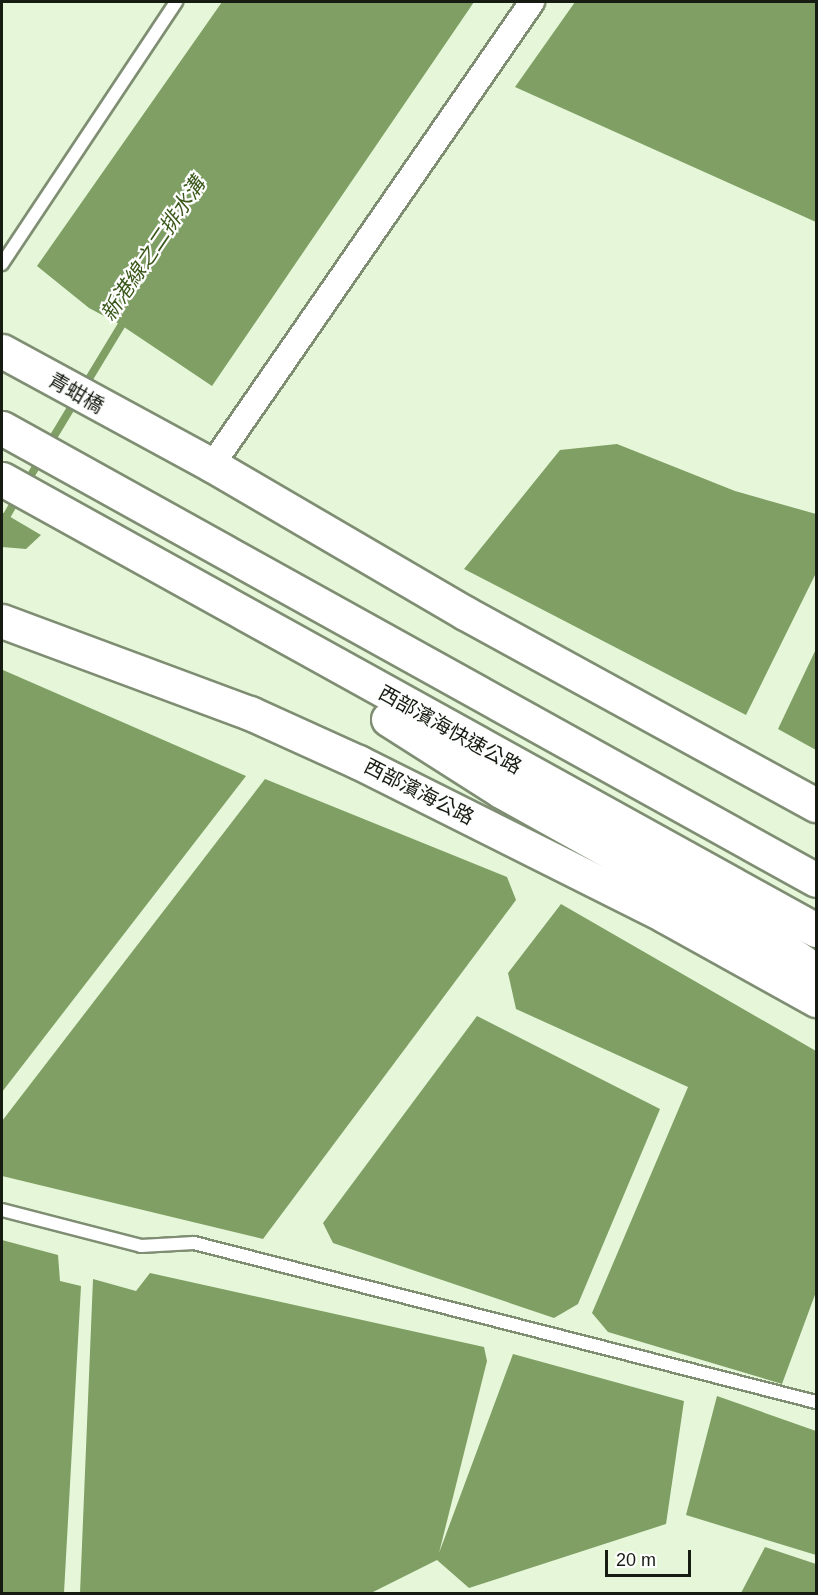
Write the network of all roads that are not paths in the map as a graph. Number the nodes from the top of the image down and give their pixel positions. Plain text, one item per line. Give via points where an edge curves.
1 (176, 2) edge
2 (531, 2) edge
3 (2, 264) edge
4 (10, 355) edge
5 (2, 428) edge
6 (212, 465) junction
7 (2, 479) edge
8 (86, 526) junction
9 (3, 623) edge
10 (816, 805) edge
11 (816, 880) edge
12 (816, 930) edge
13 (816, 971) edge
14 (816, 1000) edge
15 (2, 1210) edge
16 (816, 1402) edge

1 - 3 lane
2 - 6 street
4 - 6 main road, 青蚶橋
5 - 11 main road via 496,706
6 - 10 main road via 465,613
7 - 8 main road
8 - 12 main road, 西部濱海快速公路
8 - 13 main road via 501,791 780,946
9 - 14 main road, 西部濱海公路 via 250,713 358,762 665,916
15 - 16 lane via 141,1246 194,1243

